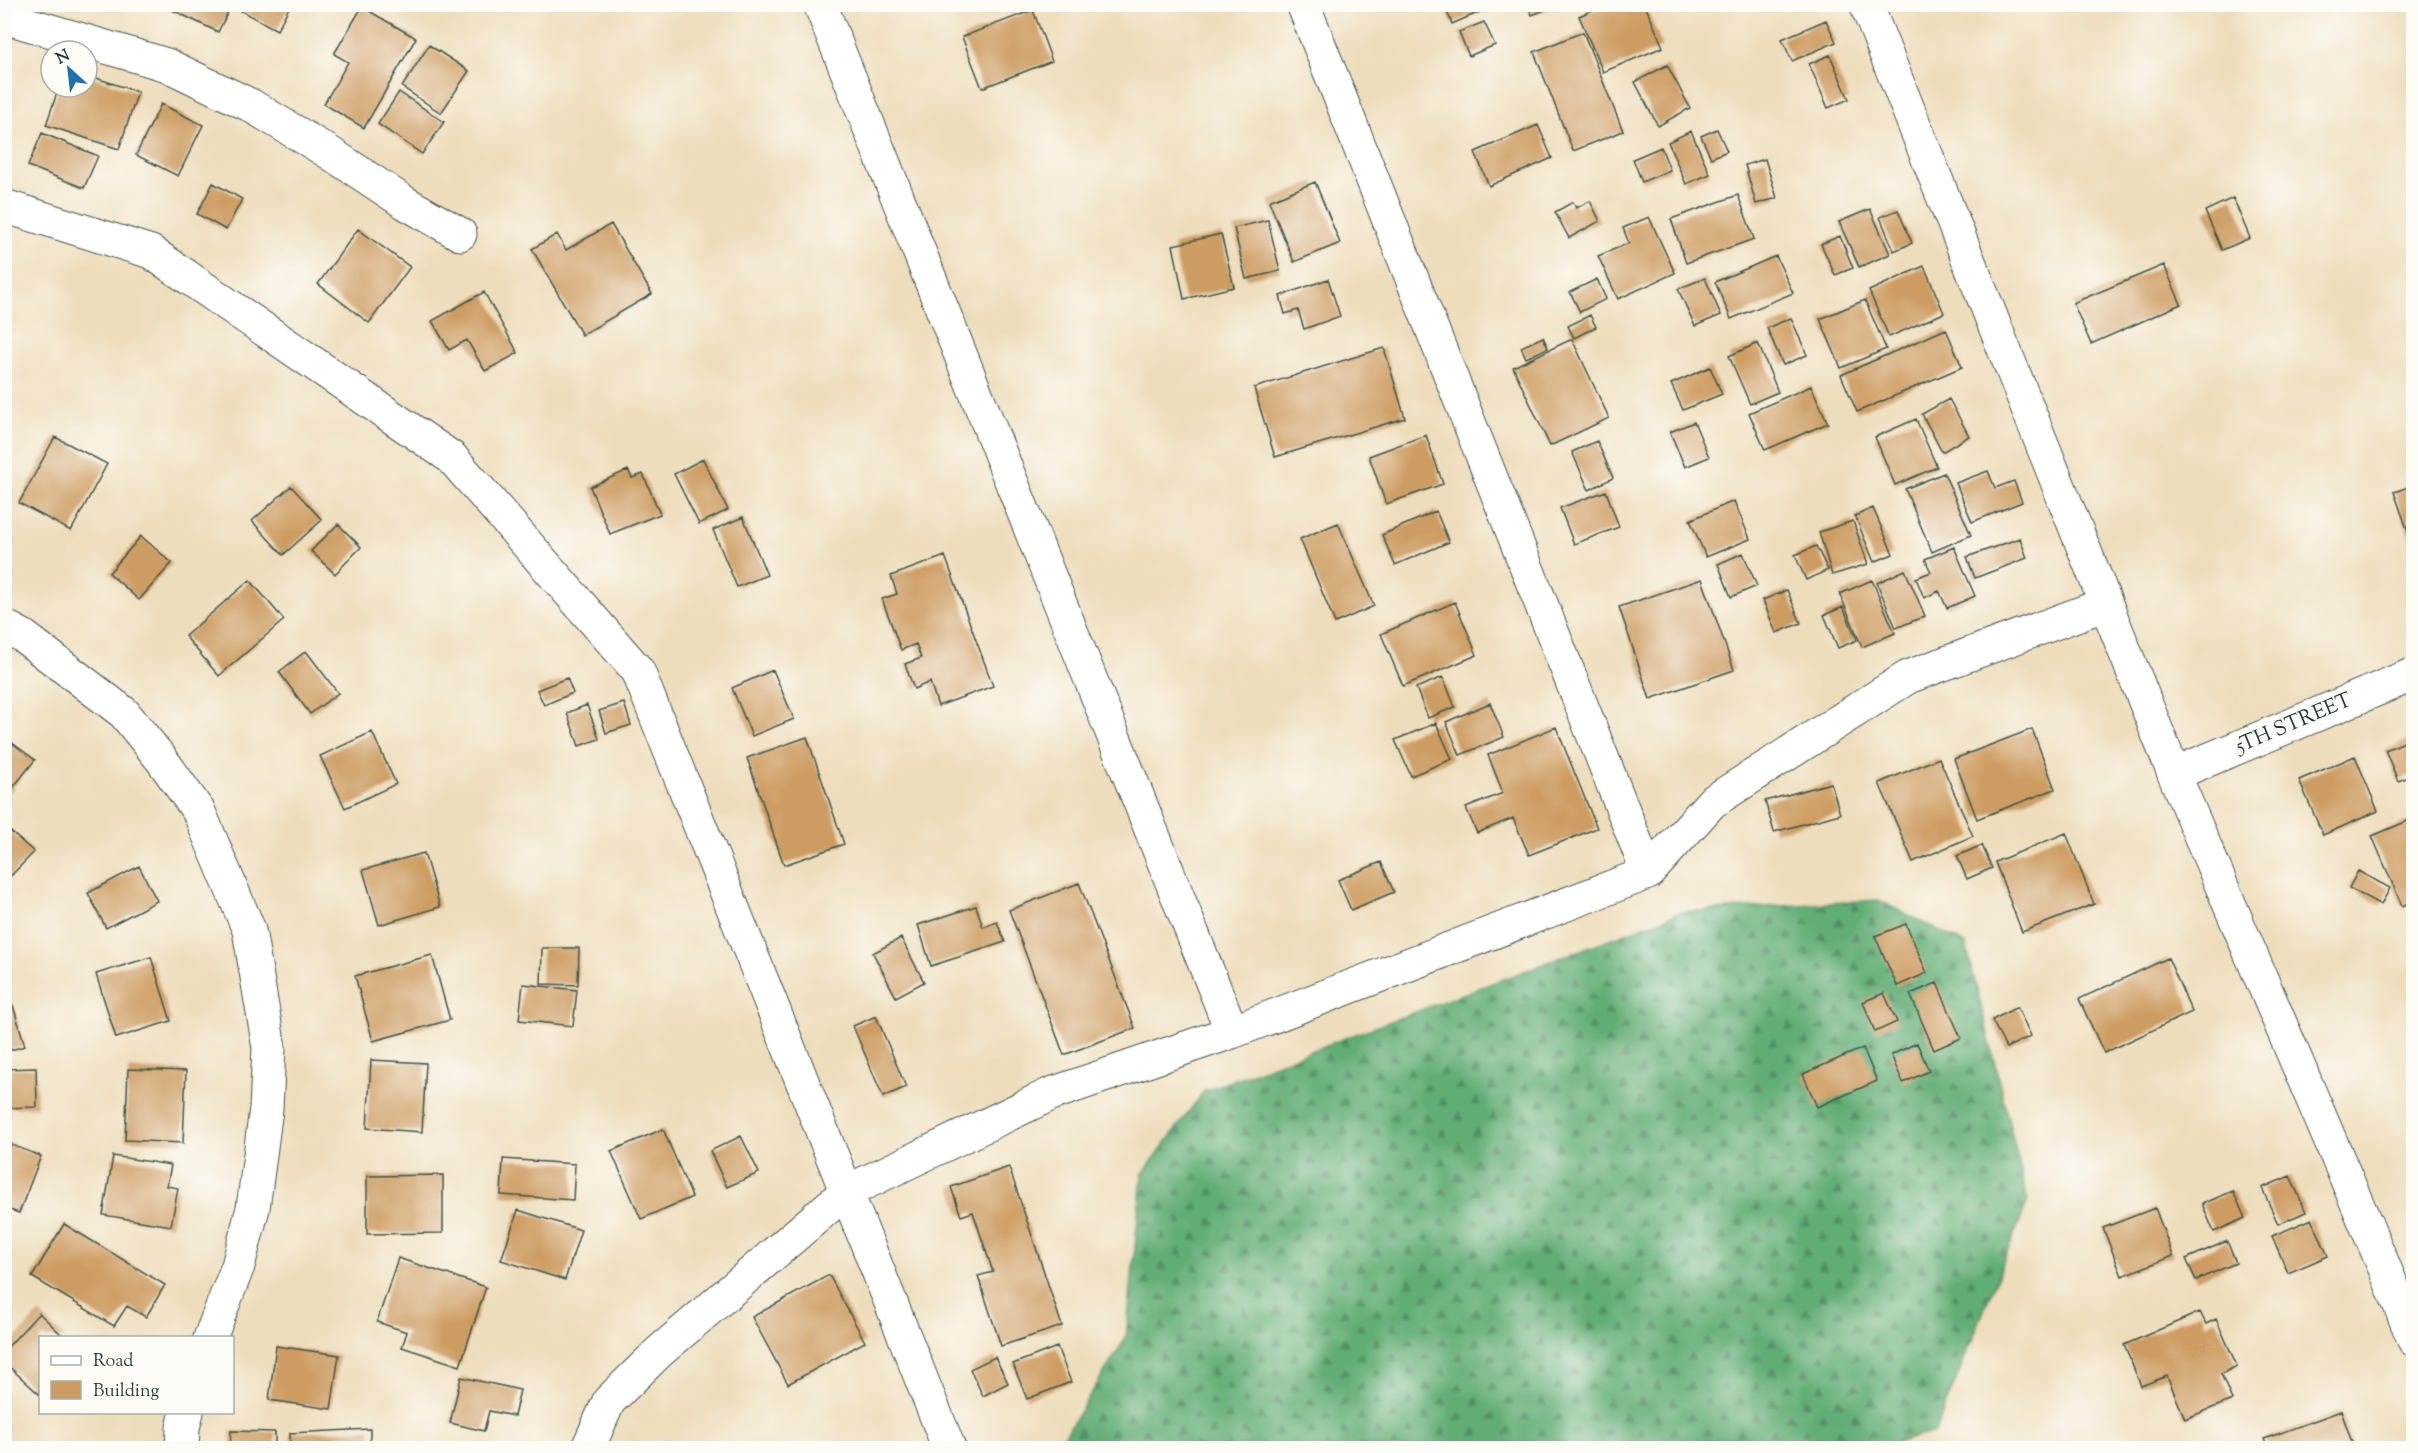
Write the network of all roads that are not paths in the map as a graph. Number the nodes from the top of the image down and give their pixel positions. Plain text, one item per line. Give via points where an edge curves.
1 (820, 4) edge
2 (1303, 4) edge
3 (1866, 4) edge
4 (4, 17) edge
5 (4, 206) edge
6 (460, 234) dead end
7 (2106, 604) junction
8 (4, 626) edge
9 (2414, 674) edge
10 (2174, 774) junction
11 (1648, 873) junction
12 (1232, 1032) junction
13 (846, 1192) junction
14 (2401, 1271) edge
15 (211, 1336) edge
16 (2414, 1340) edge
17 (184, 1430) edge
18 (158, 1449) edge
19 (588, 1449) edge
20 (949, 1449) edge

1 - 12 street
2 - 11 street
3 - 7 street
4 - 6 street via 167,65 250,105
5 - 13 street via 151,252 452,458 638,671
7 - 10 street
7 - 11 street via 1908,677 1712,802
8 - 15 street via 23,636 124,713 199,812 249,930 268,1048 266,1109 253,1208 238,1266
9 - 10 street, 5TH STREET
10 - 14 street
11 - 12 street
12 - 13 street via 1051,1094
13 - 19 street via 659,1352 617,1393 609,1401
13 - 20 street
14 - 16 street
17 - 18 street

